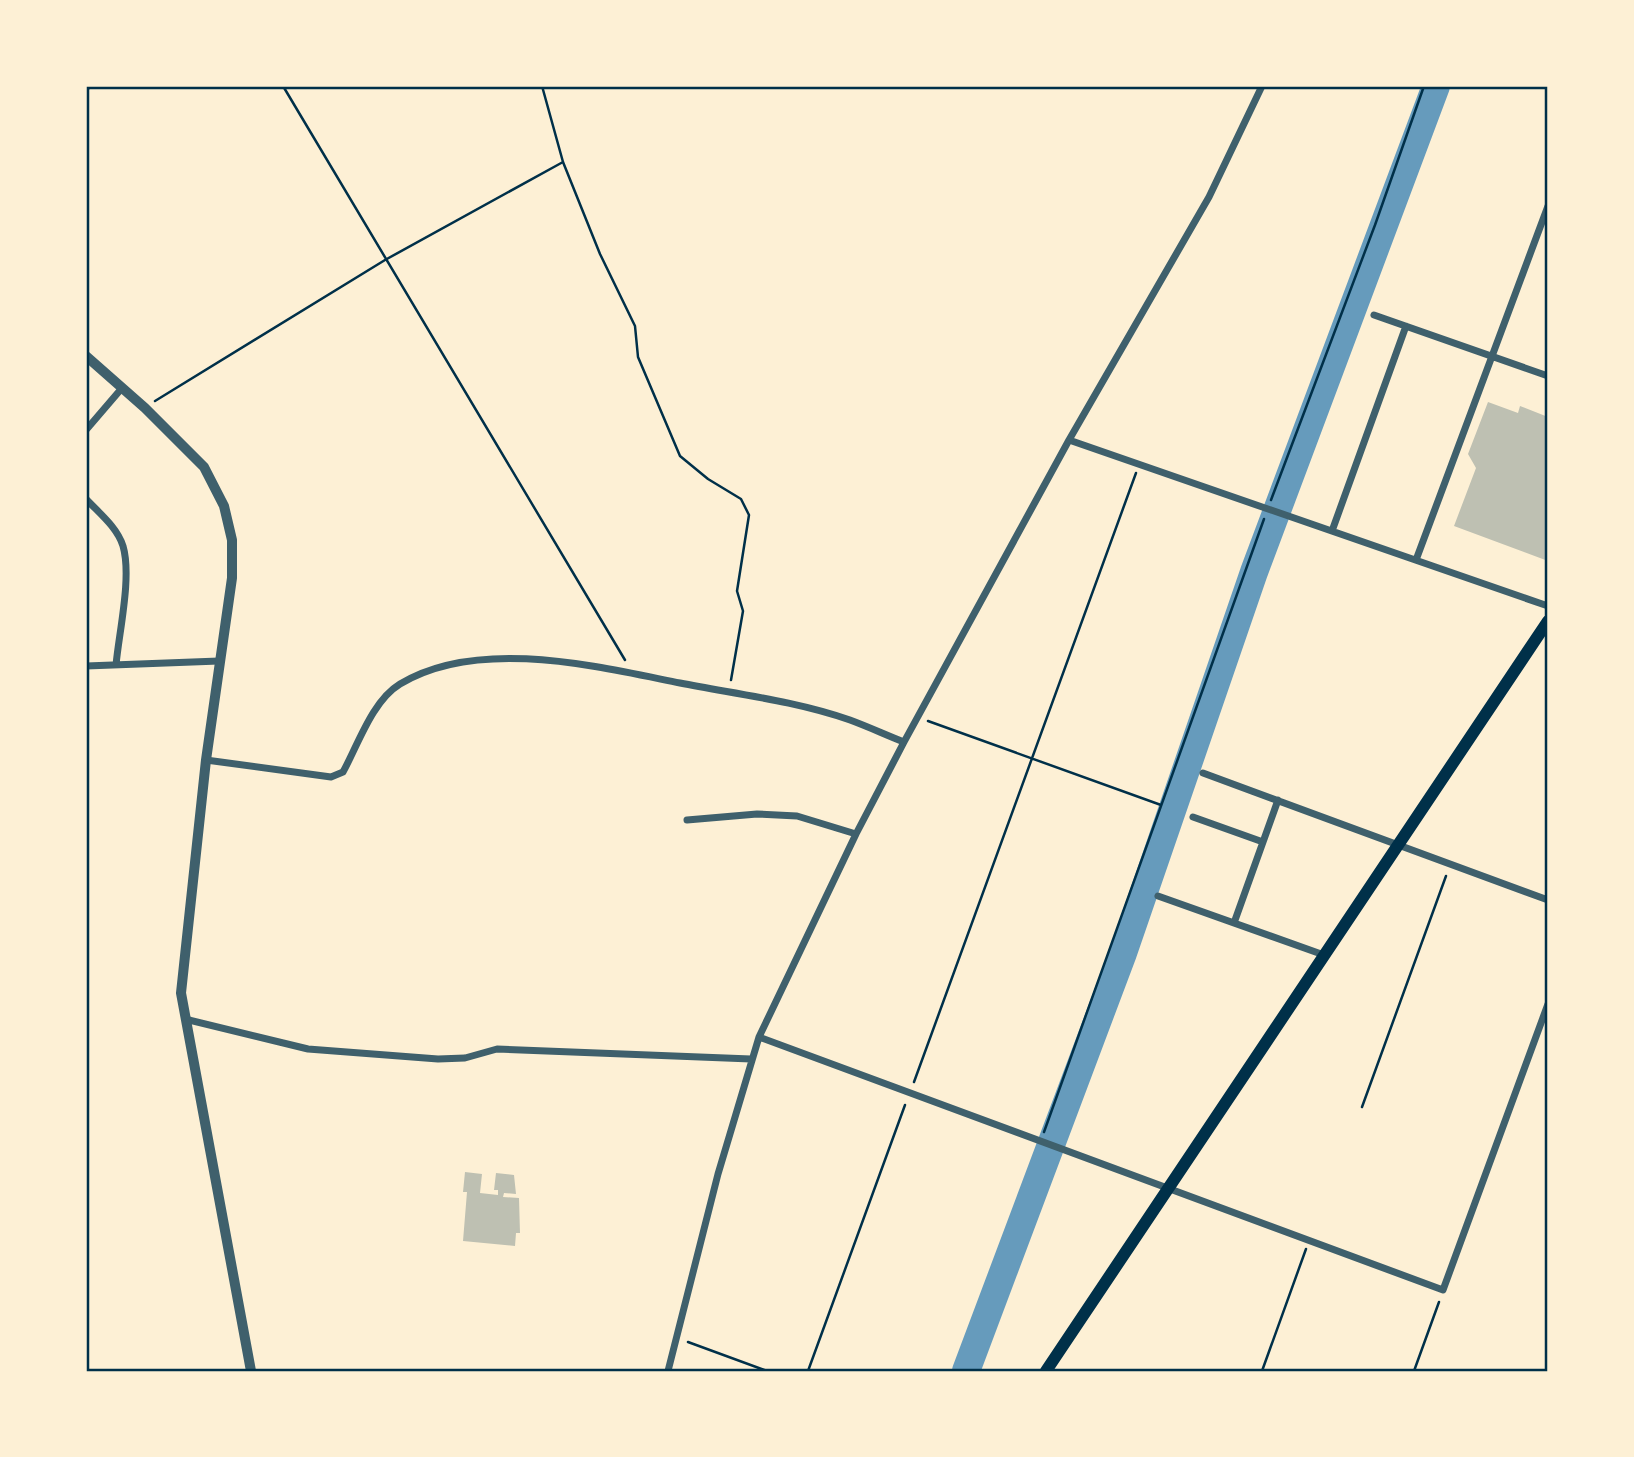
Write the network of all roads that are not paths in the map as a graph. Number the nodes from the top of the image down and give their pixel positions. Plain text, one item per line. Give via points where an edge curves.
1 (1262, 86) edge
2 (1548, 206) edge
3 (1374, 315) dead end
4 (1406, 326) junction
5 (86, 356) edge
6 (1492, 356) junction
7 (1548, 376) edge
8 (122, 388) junction
9 (86, 430) edge
10 (1069, 440) junction
11 (86, 499) edge
12 (1332, 531) junction
13 (1416, 560) junction
14 (1548, 606) edge
15 (1548, 621) edge
16 (219, 661) junction
17 (116, 665) junction
18 (86, 666) edge
19 (904, 742) junction
20 (206, 760) junction
21 (1203, 773) dead end
22 (1278, 800) junction
23 (1193, 817) dead end
24 (687, 820) dead end
25 (856, 834) junction
26 (1263, 842) junction
27 (1397, 846) junction
28 (1158, 897) dead end
29 (1548, 900) edge
30 (1234, 923) junction
31 (1324, 956) junction
32 (1548, 1004) edge
33 (185, 1019) junction
34 (759, 1037) junction
35 (751, 1059) junction
36 (1169, 1188) junction
37 (251, 1371) edge
38 (668, 1371) edge
39 (1046, 1371) edge

1 - 10 street via 1209,197
2 - 6 street
3 - 4 street
4 - 6 street
4 - 12 street
5 - 8 street
6 - 7 street
6 - 13 street
8 - 9 street
8 - 16 street via 204,467 224,506 232,540 232,578
10 - 12 street
10 - 19 street
11 - 17 street via 112,526 126,565
12 - 13 street
13 - 14 street
15 - 27 main road
16 - 17 street
16 - 20 street
17 - 18 street
19 - 20 street via 849,719 729,692 630,672 501,659 433,668 398,685 383,700 343,772 331,777
19 - 25 street
20 - 33 street via 181,979
21 - 22 street
22 - 26 street
22 - 27 street
23 - 26 street
24 - 25 street via 797,816
25 - 34 street
26 - 30 street
27 - 29 street
27 - 31 main road
28 - 30 street
30 - 31 street
31 - 36 main road
32 - 36 street via 1443,1290
33 - 35 street via 308,1049 438,1059 465,1058 497,1049
33 - 37 street
34 - 35 street
34 - 36 street
35 - 38 street
36 - 39 main road

